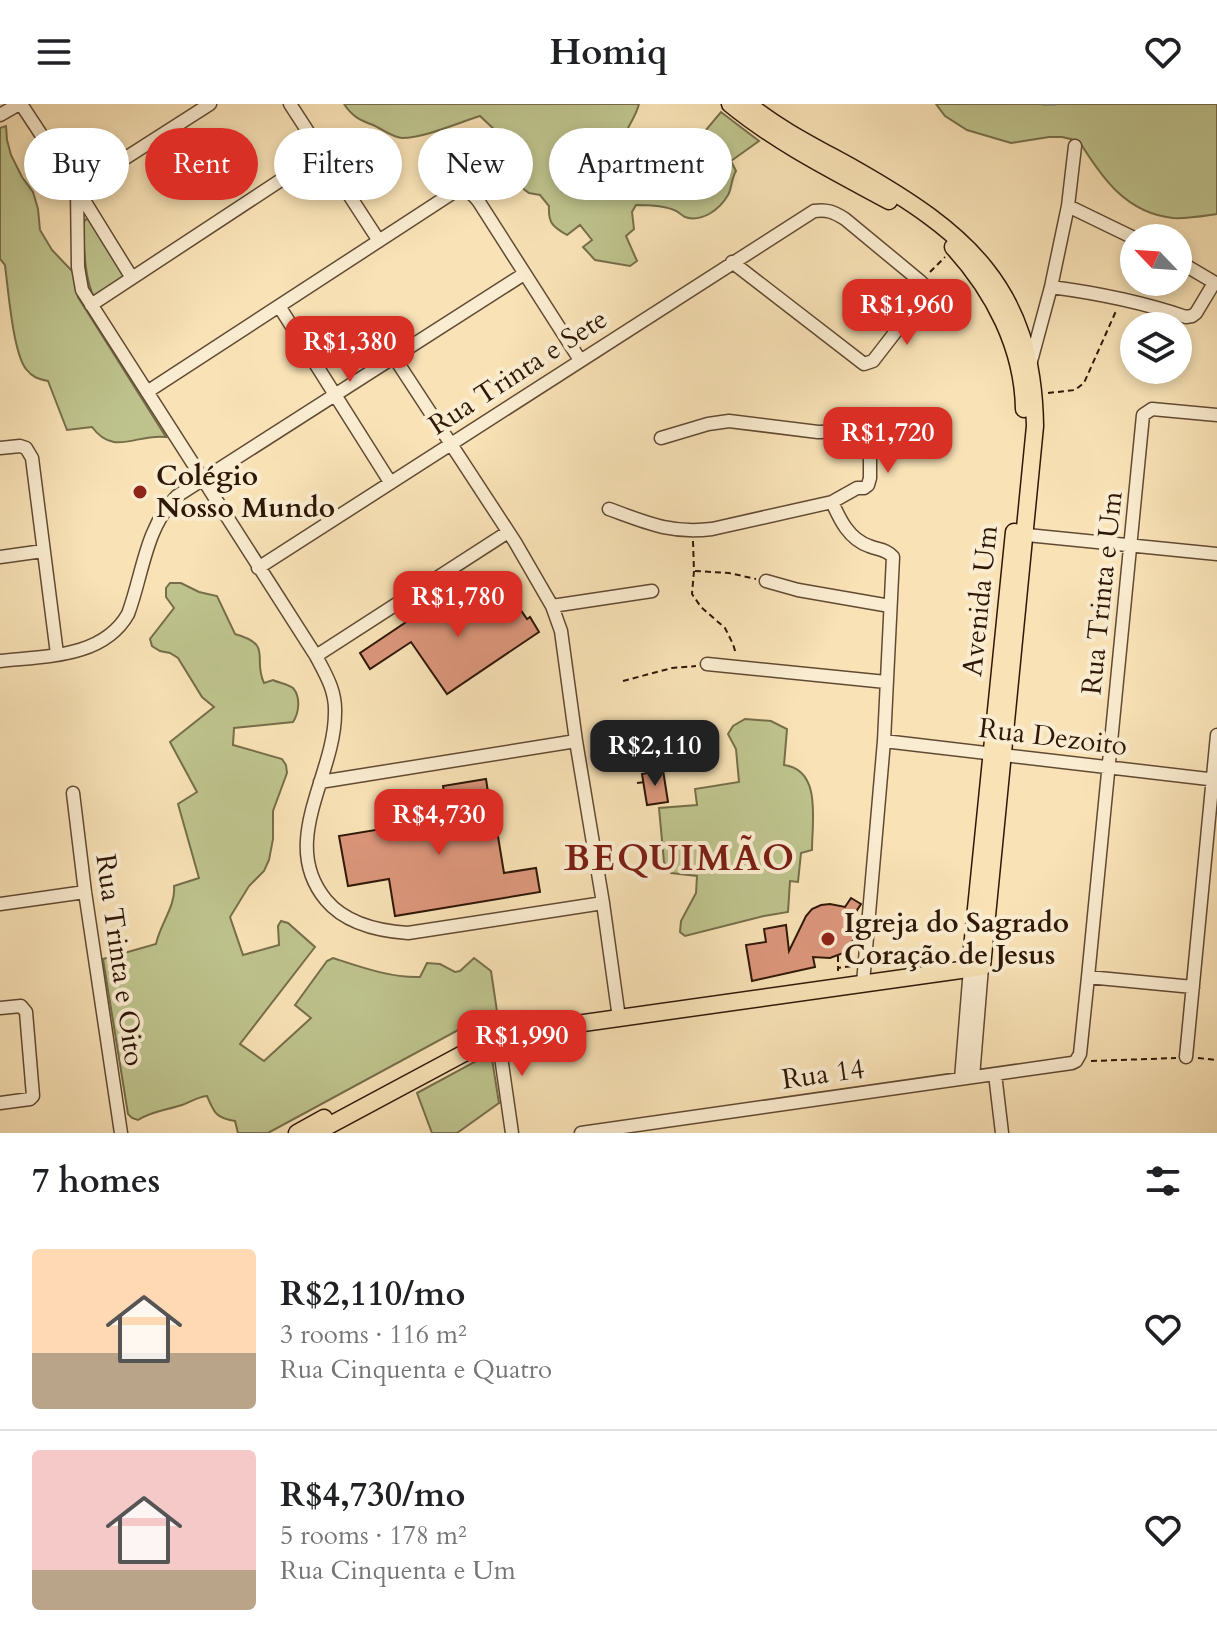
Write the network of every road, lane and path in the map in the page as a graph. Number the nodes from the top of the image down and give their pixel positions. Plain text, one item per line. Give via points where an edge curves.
1 (20, 104) edge
2 (210, 104) edge
3 (290, 104) edge
4 (730, 104) edge
5 (748, 104) edge
6 (0, 115) edge
7 (36, 128) edge
8 (306, 128) edge
9 (1075, 146) dead end
10 (129, 156) edge
11 (274, 185) edge
12 (77, 200) edge
13 (84, 200) edge
14 (352, 200) edge
15 (1068, 206) junction
16 (1120, 231) edge
17 (379, 241) junction
18 (954, 248) junction
19 (732, 262) junction
20 (1192, 269) edge
21 (524, 274) junction
22 (132, 278) junction
23 (920, 281) junction
24 (1216, 284) edge
25 (1051, 287) junction
26 (1121, 299) junction
27 (91, 305) junction
28 (279, 306) junction
29 (394, 357) junction
30 (580, 360) junction
31 (1030, 365) junction
32 (147, 392) junction
33 (335, 394) junction
34 (1034, 394) junction
35 (1217, 415) edge
36 (661, 438) dead end
37 (450, 444) junction
38 (0, 448) edge
39 (203, 478) junction
40 (390, 482) junction
41 (832, 502) junction
42 (609, 509) dead end
43 (693, 531) junction
44 (508, 532) junction
45 (1019, 534) junction
46 (1131, 545) junction
47 (43, 551) junction
48 (1217, 554) edge
49 (0, 557) edge
50 (258, 568) junction
51 (694, 571) junction
52 (766, 581) joint
53 (652, 591) dead end
54 (552, 606) junction
55 (890, 606) junction
56 (57, 654) junction
57 (316, 656) junction
58 (0, 661) edge
59 (707, 664) joint
60 (739, 667) junction
61 (623, 681) dead end
62 (886, 682) junction
63 (1217, 735) edge
64 (576, 741) junction
65 (884, 741) junction
66 (997, 755) junction
67 (1109, 767) junction
68 (1215, 780) edge
69 (320, 782) junction
70 (644, 782) dead end
71 (637, 783) dead end
72 (73, 793) dead end
73 (85, 892) junction
74 (1202, 892) junction
75 (1217, 893) edge
76 (603, 903) junction
77 (0, 904) edge
78 (838, 956) dead end
79 (976, 962) junction
80 (839, 972) junction
81 (864, 974) junction
82 (1088, 977) junction
83 (1193, 987) junction
84 (0, 1008) edge
85 (618, 1013) junction
86 (498, 1032) junction
87 (1186, 1057) junction
88 (1217, 1060) edge
89 (1074, 1062) junction
90 (995, 1074) junction
91 (967, 1078) junction
92 (0, 1103) edge
93 (121, 1133) edge
94 (297, 1133) edge
95 (315, 1133) edge
96 (512, 1133) edge
97 (581, 1133) edge
98 (1002, 1133) edge

1 - 6 street
1 - 7 street
2 - 10 street
3 - 8 street
4 - 18 main road, Avenida Um via 789,146 908,212
5 - 31 main road, Avenida Um via 912,202 958,238 1000,287 1022,333
9 - 15 street
11 - 22 street
12 - 27 street via 78,267
13 - 22 street
14 - 17 street
15 - 16 street
15 - 25 street
17 - 21 street via 450,194 466,190
17 - 28 street
18 - 23 path
18 - 45 main road, Avenida Um via 992,297 1019,368 1024,397
19 - 23 street, Rua Trinta e Sete via 803,216 824,209
19 - 23 street via 864,364 873,361 924,295
19 - 30 street, Rua Trinta e Sete
20 - 24 street
21 - 29 street
21 - 30 street
22 - 27 street
24 - 26 street via 1186,317
25 - 26 street
25 - 31 street
26 - 34 path via 1084,383 1075,390
27 - 32 street
28 - 32 street
28 - 33 street
29 - 33 street
29 - 37 street
30 - 37 street, Rua Trinta e Sete
31 - 34 main road, Avenida Um
32 - 39 street
33 - 39 street
33 - 40 street
34 - 45 main road, Avenida Um via 1035,426
35 - 46 street, Rua Trinta e Um via 1152,409 1143,415
36 - 41 street via 729,421 818,432 859,431 869,441 868,485
37 - 40 street, Rua Trinta e Sete
37 - 44 street
38 - 47 street via 20,446 32,458
39 - 50 street
39 - 56 street via 177,496 157,521 132,604 118,629 97,644
40 - 50 street, Rua Trinta e Sete
41 - 43 street
41 - 55 street via 848,531 893,557
42 - 43 street
43 - 51 path
44 - 54 street
44 - 57 street
45 - 46 street
45 - 66 main road, Avenida Um
46 - 48 street
46 - 67 street, Rua Trinta e Um
47 - 49 street
47 - 56 street
50 - 57 street
51 - 52 path
51 - 60 path via 692,594 725,628
52 - 55 street
53 - 54 street
54 - 64 street via 561,631
55 - 62 street
56 - 58 street
57 - 69 street via 334,691 336,710
59 - 60 street
59 - 61 path
60 - 62 street
62 - 65 street
63 - 68 street
64 - 69 street
64 - 76 street
65 - 66 street, Rua Dezoito
65 - 81 street
66 - 67 street, Rua Dezoito
66 - 79 main road, Avenida Um
67 - 68 street, Rua Dezoito
67 - 82 street, Rua Trinta e Um
68 - 74 street
69 - 76 street via 306,850 310,874 329,903 364,925 408,933
70 - 71 path
72 - 73 street, Rua Trinta e Oito
73 - 77 street
73 - 93 street, Rua Trinta e Oito
74 - 75 street
74 - 83 street
76 - 85 street
78 - 80 path
79 - 81 main road
79 - 91 street, Avenida Um
80 - 81 main road
80 - 81 path
80 - 85 main road
81 - 85 main road
82 - 83 street
82 - 89 street, Rua Trinta e Um via 1080,1054
83 - 87 street
84 - 92 street via 21,1006 26,1012 33,1096
85 - 86 main road via 512,1025
86 - 94 main road via 417,1068
86 - 95 main road
86 - 96 street
87 - 88 path
87 - 89 path
89 - 90 street, Rua 14
90 - 91 street, Rua 14
90 - 98 street
91 - 97 street, Rua 14

